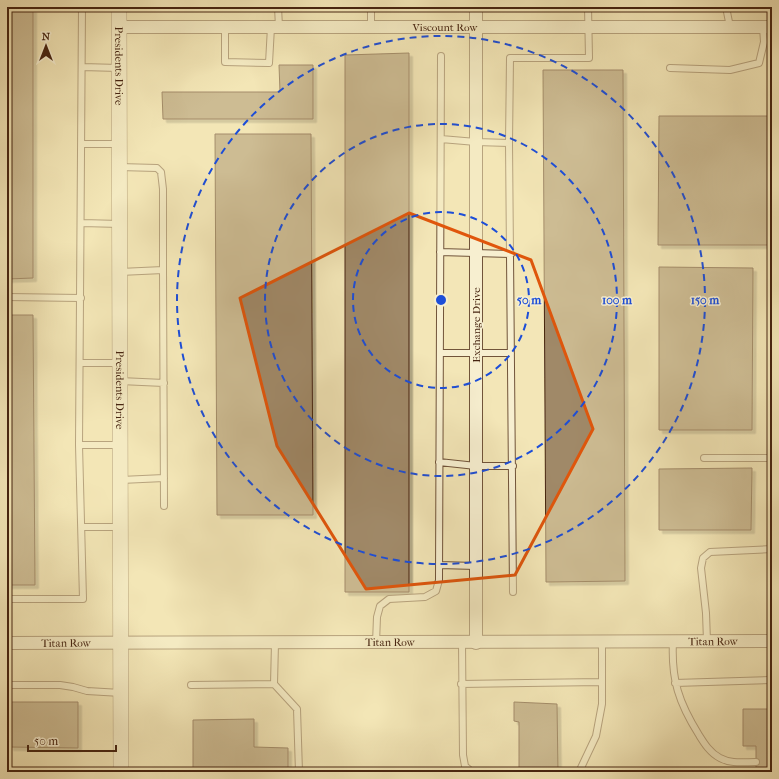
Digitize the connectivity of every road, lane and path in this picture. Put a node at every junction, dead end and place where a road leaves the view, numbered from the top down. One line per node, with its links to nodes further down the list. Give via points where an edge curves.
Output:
1 (82, 7): 17 (lane)
2 (118, 7): 8 (street, Presidents Drive)
3 (278, 7): 10 (lane)
4 (371, 7): 11 (lane)
5 (476, 7): 12 (street, Exchange Drive)
6 (588, 7): 13 (lane)
7 (726, 7): 14 (lane)
8 (118, 27): 9 (street, Viscount Row); 18 (street, Presidents Drive)
9 (225, 27): 10 (street, Viscount Row); 10 (lane, via 225,62 268,63)
10 (275, 27): 11 (street, Viscount Row)
11 (371, 27): 12 (street, Viscount Row)
12 (476, 27): 13 (street, Viscount Row); 21 (street, Exchange Drive)
13 (589, 27): 14 (street, Viscount Row); 22 (lane, via 589,58 510,58)
14 (730, 27): 15 (street, Viscount Row)
15 (768, 27): 19 (lane, via 760,63 730,70)
16 (441, 56): 20 (lane)
17 (82, 68): 18 (lane); 23 (lane)
18 (119, 68): 24 (street, Presidents Drive)
19 (670, 68)
20 (441, 139): 21 (lane); 28 (lane)
21 (476, 142): 22 (lane); 29 (street, Exchange Drive)
22 (509, 143): 30 (lane)
23 (82, 144): 24 (lane); 26 (lane)
24 (119, 144): 25 (street, Presidents Drive)
25 (119, 167): 27 (street, Presidents Drive); 31 (lane, via 157,168 161,172)
26 (82, 223): 27 (lane); 34 (lane)
27 (120, 224): 32 (street, Presidents Drive)
28 (440, 252): 29 (lane); 36 (lane)
29 (476, 254): 30 (lane); 35 (street, Exchange Drive)
30 (511, 254): 37 (lane)
31 (164, 270): 32 (lane); 41 (lane)
32 (120, 272): 39 (street, Presidents Drive)
33 (7, 297): 34 (lane)
34 (81, 298): 38 (lane)
35 (476, 352): 36 (lane); 37 (lane); 47 (street, Exchange Drive)
36 (440, 353): 46 (lane)
37 (511, 353): 48 (lane)
38 (80, 363): 39 (lane); 42 (lane)
39 (120, 363): 40 (street, Presidents Drive)
40 (120, 381): 41 (lane); 43 (street, Presidents Drive)
41 (164, 383): 49 (lane)
42 (80, 445): 43 (lane); 52 (lane)
43 (121, 445): 50 (street, Presidents Drive)
44 (704, 458): 45 (lane)
45 (772, 458)
46 (439, 462): 47 (lane); 55 (lane)
47 (476, 466): 48 (lane); 56 (street, Exchange Drive)
48 (512, 466): 57 (lane)
49 (164, 478): 50 (lane); 51 (lane)
50 (121, 480): 53 (street, Presidents Drive)
51 (164, 506)
52 (82, 527): 53 (lane); 58 (lane, via 83,599)
53 (121, 527): 64 (street, Presidents Drive)
54 (772, 549): 61 (lane, via 710,552 703,558 701,568)
55 (439, 565): 56 (lane); 66 (lane, via 436,591 425,597 388,599 380,606)
56 (476, 566): 68 (street, Exchange Drive)
57 (513, 592)
58 (7, 599)
59 (602, 642): 60 (street, Titan Row); 68 (street, Titan Row); 70 (lane)
60 (673, 642): 61 (street, Titan Row); 71 (lane)
61 (707, 642): 62 (street, Titan Row)
62 (772, 642)
63 (7, 643): 64 (street, Titan Row)
64 (122, 643): 65 (street, Titan Row); 76 (street, Presidents Drive)
65 (275, 643): 66 (street, Titan Row); 72 (lane)
66 (376, 643): 67 (street, Titan Row)
67 (462, 643): 68 (street, Titan Row); 73 (lane)
68 (476, 643)
69 (772, 680): 71 (lane)
70 (602, 682): 73 (lane); 81 (lane, via 602,704 596,736)
71 (675, 683): 77 (lane, via 685,710 710,751 732,762)
72 (274, 684): 75 (lane); 79 (lane, via 297,709)
73 (461, 684): 80 (lane, via 463,756 465,766)
74 (7, 685): 76 (lane, via 60,685 86,691)
75 (191, 685)
76 (122, 693): 78 (street, Presidents Drive)
77 (756, 762)
78 (121, 772)
79 (299, 772)
80 (472, 772)
81 (579, 772)

